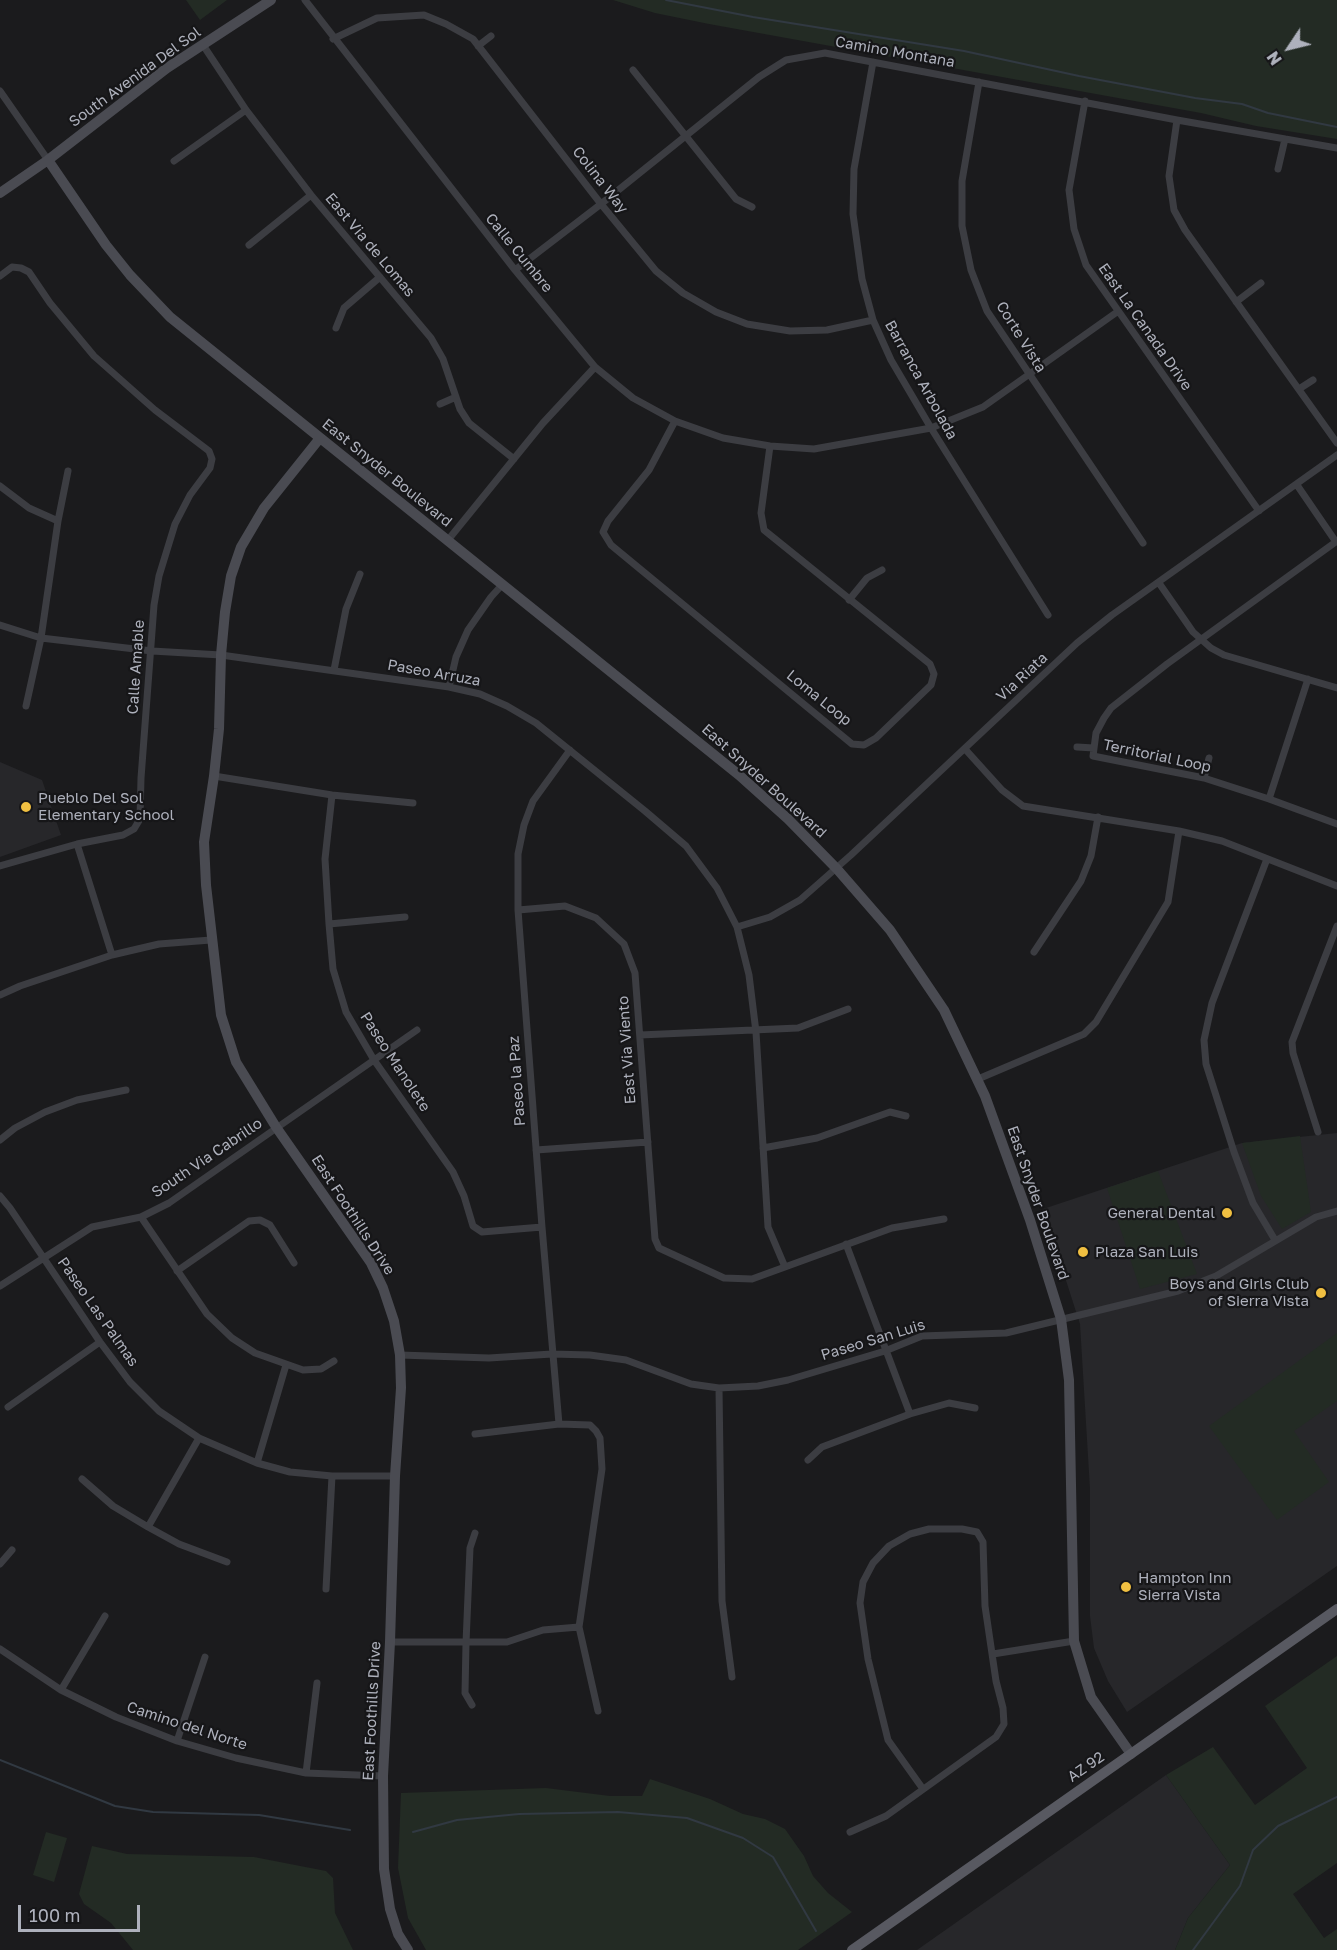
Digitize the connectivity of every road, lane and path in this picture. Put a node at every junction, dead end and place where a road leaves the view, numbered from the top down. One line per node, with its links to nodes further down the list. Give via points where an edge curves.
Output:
1 (271, 0): 5 (street, South Avenida Del Sol)
2 (305, 0): 4 (street, Calle Cumbre)
3 (492, 36): 6 (street)
4 (333, 39): 6 (street, Colina Way, via 377,18 424,15 446,24); 25 (street, Calle Cumbre)
5 (203, 45): 12 (street, East Via de Lomas); 17 (street, South Avenida Del Sol)
6 (478, 46): 22 (street, Colina Way)
7 (873, 62): 9 (street, Camino Montana); 14 (street, Camino Montana, via 825,53 786,60); 31 (street, Barranca Arbolada, via 854,169 854,214 861,279)
8 (633, 70): 14 (street)
9 (979, 82): 11 (street, Camino Montana); 34 (street, Corte Vista, via 962,181 962,226 971,270 987,311)
10 (0, 91): 17 (street, East Snyder Boulevard)
11 (1085, 101): 13 (street, Camino Montana); 30 (street, East La Canada Drive, via 1069,190 1074,229 1086,265)
12 (246, 110): 18 (street); 21 (street, East Via de Lomas)
13 (1177, 120): 15 (street, Camino Montana); 29 (street, via 1169,176 1174,210)
14 (686, 135): 22 (street, Camino Montana); 23 (street, via 736,199)
15 (1285, 139): 16 (street, Camino Montana); 19 (street)
16 (1337, 148)
17 (48, 160): 20 (street); 41 (street, East Snyder Boulevard, via 106,245 170,317)
18 (174, 162)
19 (1278, 169)
20 (0, 193)
21 (311, 195): 24 (street); 27 (street, East Via de Lomas)
22 (601, 204): 25 (street, Camino Montana); 31 (street, Colina Way, via 656,271 716,312 747,324 790,331 827,330)
23 (752, 207)
24 (249, 245)
25 (515, 270): 33 (street, Calle Cumbre)
26 (0, 276): 63 (street, Calle Amable, via 12,267 28,272 94,356 209,451 210,468 190,495 166,552 154,605)
27 (380, 277): 32 (street, via 344,308); 37 (street, East Via de Lomas, via 431,338)
28 (1261, 283): 29 (street)
29 (1236, 302): 36 (street)
30 (1117, 312): 34 (street, Calle Cumbre); 49 (street, East La Canada Drive)
31 (873, 320): 40 (street, Barranca Arbolada, via 891,360)
32 (336, 328)
33 (595, 368): 39 (street, Calle Cumbre, via 633,398); 45 (street)
34 (1029, 376): 40 (street, Calle Cumbre, via 983,407); 53 (street, Corte Vista)
35 (1313, 380): 36 (street)
36 (1299, 389): 42 (street)
37 (456, 397): 38 (street); 45 (street, East Via de Lomas, via 470,423)
38 (440, 404)
39 (675, 422): 43 (street, Calle Cumbre, via 723,438); 58 (street, Loma Loop, via 649,470 603,532 611,545 852,744 864,745 931,685 934,675 930,664)
40 (931, 428): 43 (street, Calle Cumbre, via 814,449); 59 (street, Barranca Arbolada)
41 (320, 438): 51 (street, East Snyder Boulevard); 64 (street, East Foothills Drive, via 264,508 241,547 231,576)
42 (1337, 443)
43 (770, 446): 58 (street, Loma Loop, via 761,513 764,530)
44 (1337, 455): 47 (street, Via Riata)
45 (514, 459): 51 (street)
46 (68, 471): 50 (street)
47 (1297, 485): 49 (street, Via Riata); 52 (street)
48 (0, 486): 50 (street, via 29,508)
49 (1259, 511): 56 (street, Via Riata)
50 (58, 521): 61 (street)
51 (448, 540): 57 (street, East Snyder Boulevard)
52 (1337, 542): 62 (street, Territorial Loop)
53 (1143, 543)
54 (882, 570): 58 (street, via 867,578)
55 (360, 574): 65 (street, via 346,609)
56 (1159, 583): 62 (street); 72 (street, Via Riata, via 1077,643)
57 (502, 585): 67 (street, via 468,630); 86 (street, East Snyder Boulevard, via 739,775)
58 (849, 600)
59 (1048, 615)
60 (0, 625): 61 (street, Paseo Arruza)
61 (41, 638): 63 (street, Paseo Arruza); 69 (street)
62 (1201, 641): 66 (street, via 1224,655); 71 (street, Territorial Loop, via 1112,708 1096,733)
63 (152, 651): 64 (street, Paseo Arruza); 83 (street, Calle Amable, via 140,819 134,829 123,835)
64 (221, 655): 65 (street, Paseo Arruza); 75 (street, East Foothills Drive)
65 (334, 670): 67 (street, Paseo Arruza)
66 (1308, 679): 68 (street); 78 (street)
67 (449, 687): 73 (street, Paseo Arruza, via 507,706)
68 (1337, 688)
69 (26, 706)
70 (1077, 747): 71 (street)
71 (1094, 748): 76 (street, Territorial Loop, via 1093,756)
72 (965, 749): 80 (street, via 1002,790 1023,806); 86 (street, Via Riata)
73 (570, 750): 88 (street, Paseo la Paz, via 533,801 524,825 518,854); 92 (street, Paseo Arruza, via 686,846 717,888)
74 (1209, 759): 76 (street)
75 (214, 776): 77 (street); 93 (street, East Foothills Drive, via 204,842)
76 (1204, 778): 78 (street, Territorial Loop)
77 (332, 795): 79 (street); 90 (street, Paseo Manolete, via 325,859)
78 (1269, 799): 81 (street, Territorial Loop)
79 (413, 803)
80 (1098, 817): 82 (street); 95 (street, via 1091,856 1081,881)
81 (1337, 824)
82 (1179, 831): 84 (street, via 1222,841); 103 (street, via 1168,902 1096,1022 1084,1035)
83 (77, 844): 85 (street, Calle Amable); 96 (street)
84 (1267, 859): 87 (street); 117 (street, via 1212,1003 1204,1040 1206,1064 1234,1152 1254,1203)
85 (0, 866)
86 (837, 869): 92 (street, Via Riata, via 800,900 770,917); 103 (street, East Snyder Boulevard, via 890,930 945,1010)
87 (1337, 886)
88 (518, 910): 101 (street, East Via Viento, via 565,906 596,918 624,944 635,973); 111 (street, Paseo la Paz)
89 (405, 917): 90 (street)
90 (329, 924): 102 (street, Paseo Manolete, via 333,969 346,1012)
91 (1337, 926): 94 (street)
92 (737, 927): 100 (street, Paseo Arruza, via 749,975)
93 (211, 940): 96 (street, via 159,944); 106 (street, East Foothills Drive, via 221,1015 236,1062)
94 (1334, 940): 107 (street, via 1292,1042)
95 (1034, 952)
96 (112, 955): 97 (street)
97 (0, 995)
98 (848, 1009): 100 (street, via 798,1029)
99 (417, 1030): 102 (street, South Via Cabrillo)
100 (756, 1032): 101 (street); 110 (street, Paseo Arruza)
101 (639, 1035): 109 (street, East Via Viento)
102 (374, 1060): 106 (street, South Via Cabrillo); 116 (street, Paseo Manolete, via 453,1172 473,1226 482,1232)
103 (978, 1079): 124 (street, East Snyder Boulevard, via 1028,1214)
104 (126, 1090): 108 (street, via 77,1100 45,1112)
105 (906, 1116): 110 (street, via 890,1112 817,1138)
106 (276, 1127): 114 (street, South Via Cabrillo, via 169,1203); 127 (street, East Foothills Drive, via 370,1263 383,1287)
107 (1318, 1132)
108 (0, 1140)
109 (648, 1142): 111 (street); 121 (street, East Via Viento, via 655,1239 659,1248 724,1278 752,1279)
110 (763, 1148): 121 (street, Paseo Arruza, via 768,1227)
111 (536, 1150): 116 (street, Paseo la Paz)
112 (0, 1196): 119 (street, Paseo Las Palmas)
113 (1337, 1210): 117 (street, Paseo San Luis)
114 (141, 1217): 119 (street, South Via Cabrillo, via 92,1227); 122 (street)
115 (944, 1219): 118 (street, East Via Viento, via 892,1228)
116 (542, 1227): 128 (street, Paseo la Paz)
117 (1275, 1240): 124 (street, Paseo San Luis, via 1216,1276 1178,1291)
118 (846, 1244): 121 (street, East Via Viento); 126 (street)
119 (42, 1257): 123 (street, South Via Cabrillo); 125 (street, Paseo Las Palmas)
120 (294, 1263): 122 (street, via 270,1225 260,1220 249,1221)
121 (786, 1267)
122 (177, 1271): 130 (street, via 207,1314 232,1338 255,1353)
123 (0, 1286)
124 (1061, 1319): 126 (street, Paseo San Luis, via 1006,1333 922,1336); 152 (street, East Snyder Boulevard, via 1069,1380)
125 (100, 1342): 132 (street); 137 (street, Paseo Las Palmas, via 130,1382 159,1411)
126 (885, 1351): 131 (street, Paseo San Luis, via 788,1380); 134 (street)
127 (400, 1354): 128 (street, Paseo San Luis, via 489,1358); 141 (street, East Foothills Drive)
128 (552, 1354): 131 (street, Paseo San Luis, via 626,1360 691,1384); 135 (street, Paseo la Paz)
129 (334, 1361): 130 (street, via 321,1369 303,1370)
130 (286, 1365): 139 (street)
131 (719, 1388): 158 (street, via 722,1601)
132 (8, 1407)
133 (975, 1408): 134 (street, via 949,1403)
134 (910, 1414): 138 (street, via 822,1447)
135 (559, 1424): 136 (street); 151 (street, via 590,1425 600,1438 602,1469)
136 (475, 1434)
137 (199, 1438): 139 (street, Paseo Las Palmas); 143 (street)
138 (808, 1460)
139 (257, 1463): 140 (street, Paseo Las Palmas, via 290,1472)
140 (332, 1476): 141 (street, Paseo Las Palmas); 148 (street)
141 (395, 1476): 153 (street, East Foothills Drive)
142 (82, 1479): 143 (street, via 113,1506)
143 (148, 1527): 146 (street)
144 (475, 1533): 154 (street, via 470,1548)
145 (12, 1550): 147 (street)
146 (227, 1562)
147 (0, 1564)
148 (326, 1589)
149 (1337, 1609): 164 (main road, AZ 92 / AZ 92)
150 (105, 1616): 160 (street)
151 (579, 1627): 154 (street, via 543,1630 507,1642); 162 (street)
152 (1074, 1641): 156 (street); 164 (street, East Snyder Boulevard, via 1091,1697)
153 (390, 1642): 154 (street); 166 (street, East Foothills Drive)
154 (466, 1643): 161 (street, via 465,1693)
155 (0, 1649): 160 (street, Camino del Norte)
156 (993, 1654): 167 (street, via 1004,1724 996,1737); 167 (street, via 985,1606 983,1542 977,1532 929,1529 910,1534 889,1546 873,1563 863,1582 860,1603 868,1659 888,1740)
157 (206, 1657): 163 (street)
158 (732, 1677)
159 (317, 1683): 165 (street)
160 (61, 1690): 163 (street, Camino del Norte)
161 (472, 1705)
162 (598, 1711)
163 (177, 1741): 165 (street, Camino del Norte)
164 (1131, 1754): 170 (main road, AZ 92 / AZ 92)
165 (306, 1773): 166 (street, Camino del Norte)
166 (383, 1776): 169 (street, East Foothills Drive, via 384,1869 390,1909)
167 (922, 1789): 168 (street, via 886,1816)
168 (850, 1832)
169 (408, 1950)
170 (852, 1950)

